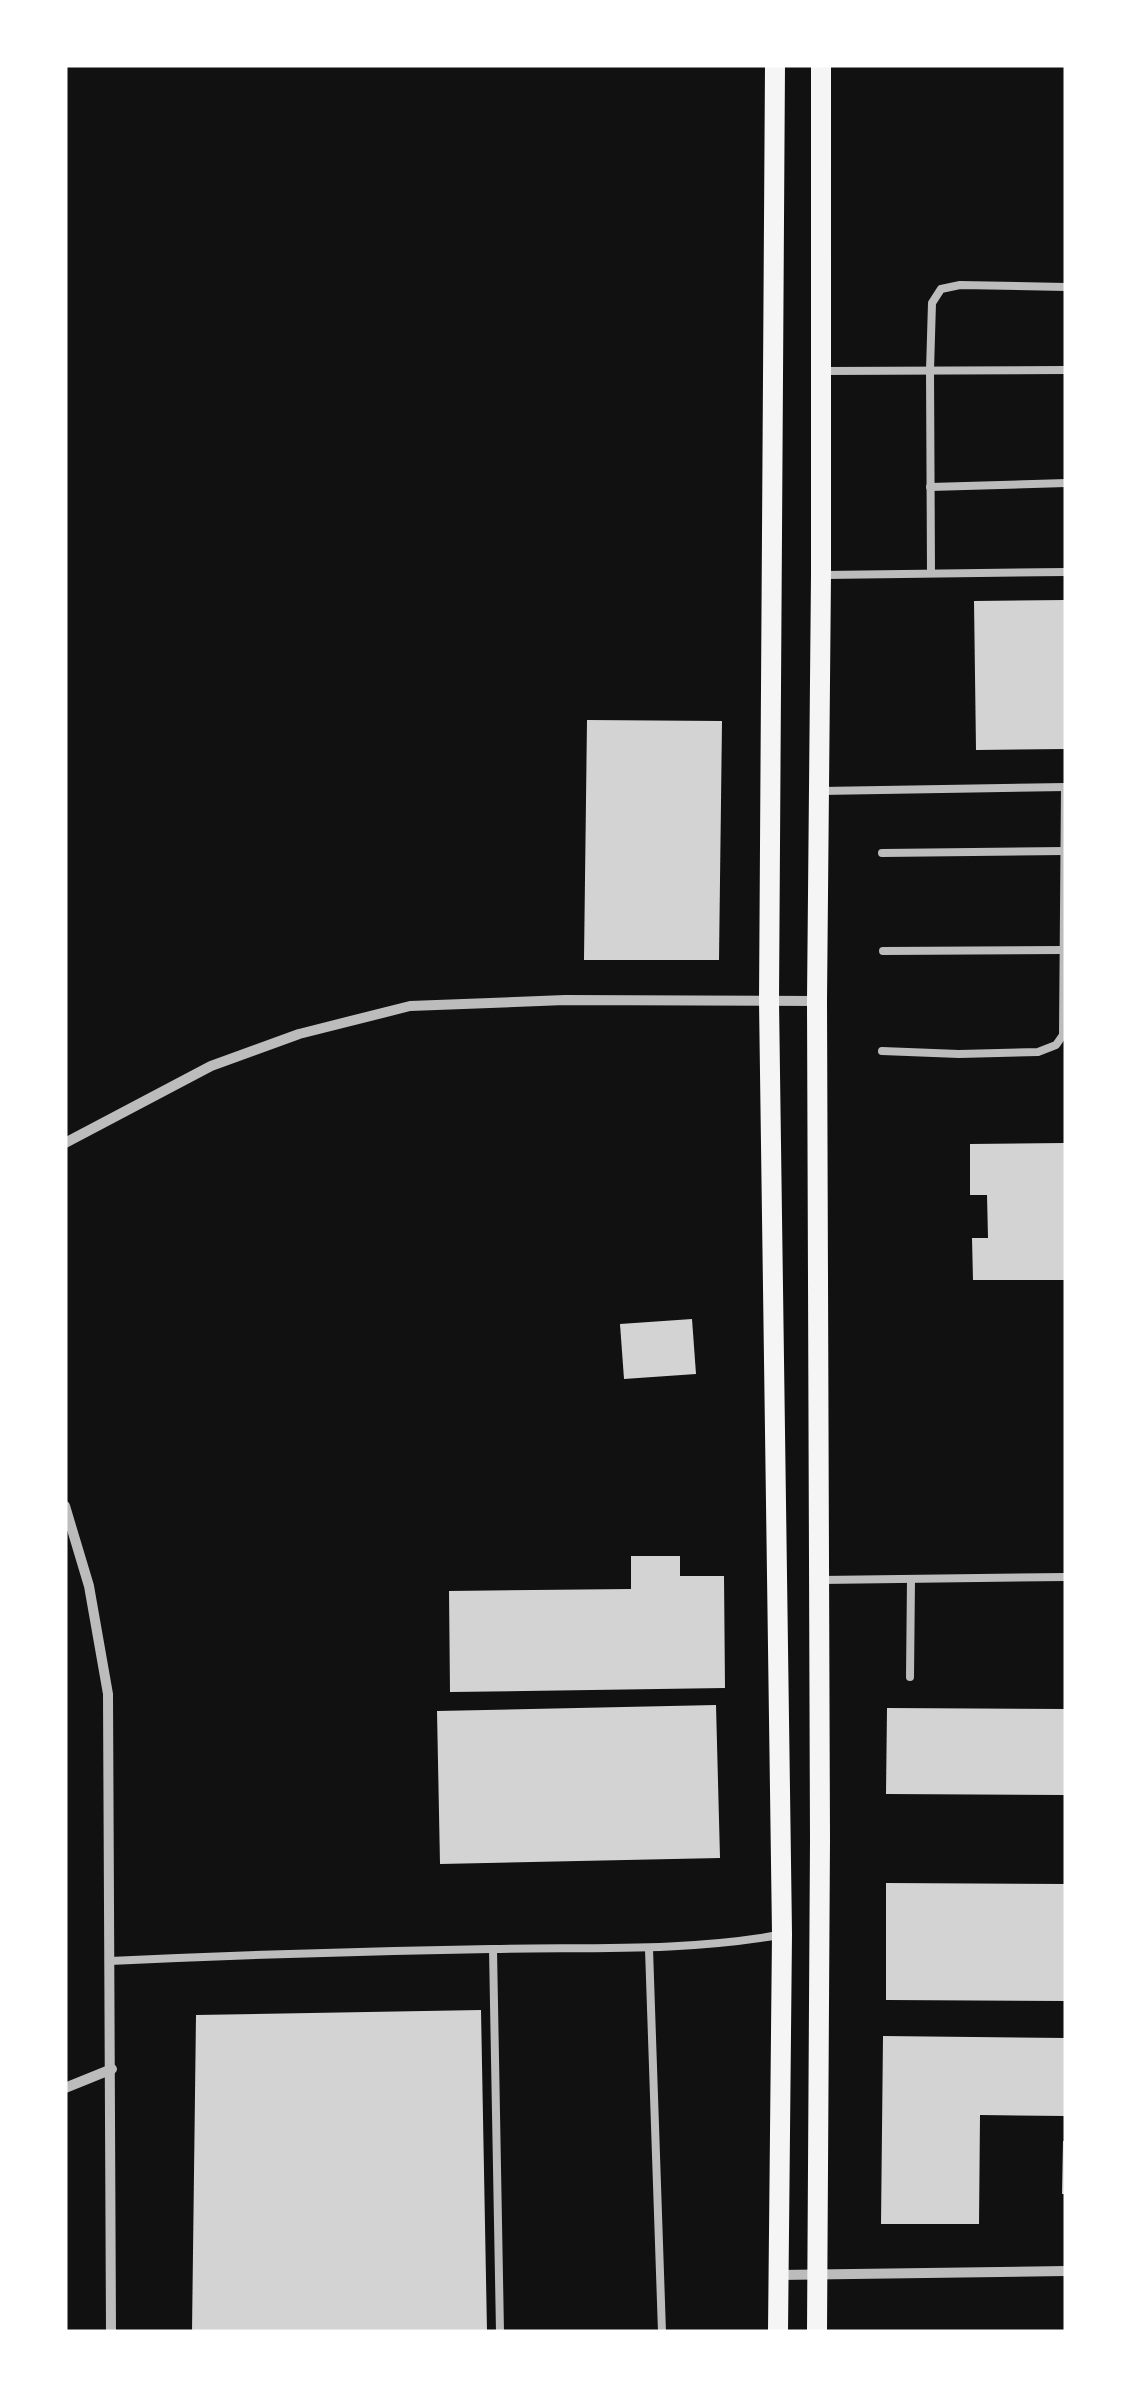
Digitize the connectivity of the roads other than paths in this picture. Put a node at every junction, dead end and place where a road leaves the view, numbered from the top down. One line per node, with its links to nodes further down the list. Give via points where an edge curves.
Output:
1 (775, 65): 18 (main road)
2 (820, 65): 6 (main road)
3 (1066, 287): 4 (lane, via 940,289 932,303)
4 (930, 370): 5 (lane); 6 (lane); 8 (lane)
5 (1066, 370)
6 (820, 371): 11 (main road)
7 (1066, 483): 8 (lane)
8 (930, 487): 10 (lane)
9 (1066, 572): 10 (lane)
10 (931, 573): 11 (lane)
11 (821, 576): 13 (main road)
12 (1066, 787): 13 (lane); 14 (lane)
13 (818, 791): 19 (main road)
14 (1065, 851): 15 (lane); 16 (lane)
15 (882, 853)
16 (1063, 950): 17 (lane); 20 (lane, via 1063,1035 1056,1044 1038,1052)
17 (883, 951)
18 (769, 1001): 19 (street); 21 (street, via 410,1006 299,1034 211,1066); 27 (main road)
19 (817, 1001): 25 (main road)
20 (882, 1051)
21 (65, 1143)
22 (65, 1506): 30 (street, via 89,1586 108,1694)
23 (1066, 1577): 24 (lane)
24 (911, 1579): 25 (lane); 26 (lane)
25 (819, 1580): 34 (main road)
26 (910, 1677)
27 (782, 1934): 29 (lane); 35 (main road)
28 (493, 1949): 29 (lane); 30 (lane); 37 (lane)
29 (649, 1949): 38 (lane)
30 (110, 1961): 31 (street)
31 (112, 2070): 32 (street); 36 (street)
32 (65, 2088)
33 (1066, 2272): 34 (street)
34 (818, 2275): 35 (street); 40 (main road)
35 (778, 2276): 39 (main road)
36 (111, 2332)
37 (500, 2332)
38 (662, 2332)
39 (778, 2332)
40 (817, 2332)

